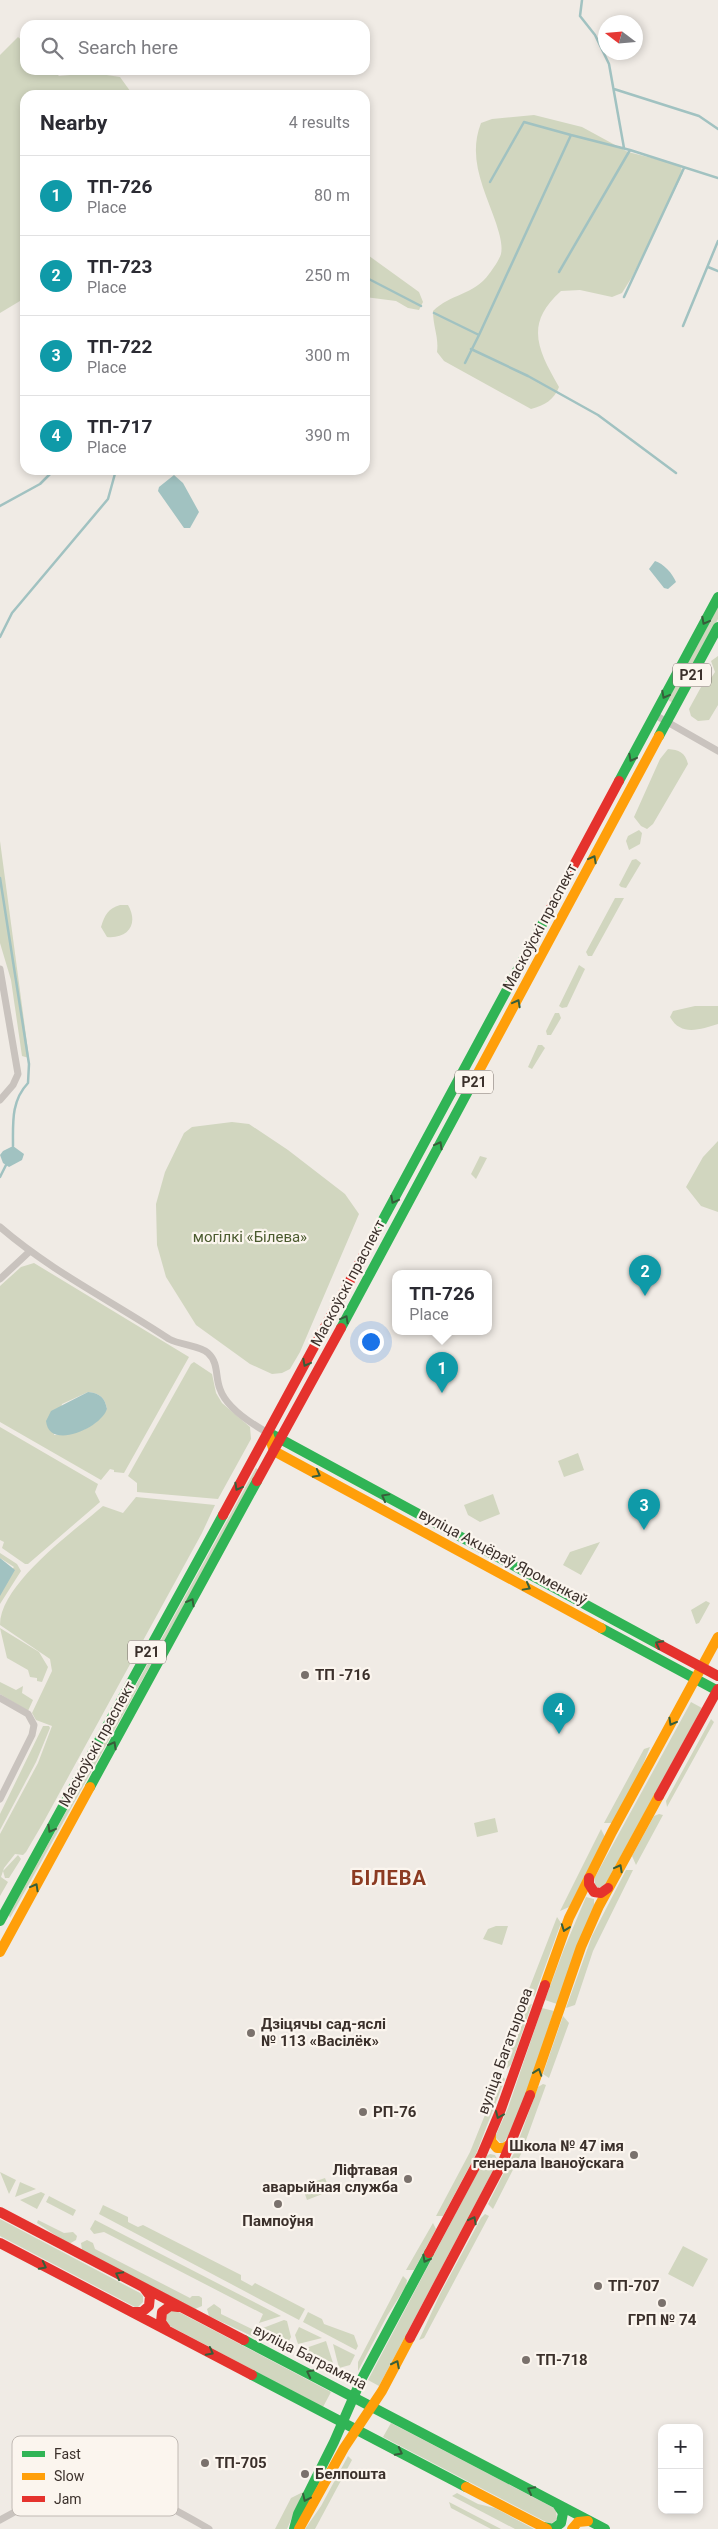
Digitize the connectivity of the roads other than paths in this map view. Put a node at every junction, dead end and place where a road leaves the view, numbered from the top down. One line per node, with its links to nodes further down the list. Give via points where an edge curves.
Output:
1 (718, 597): 3 (street, Маскоўскі праспект / Р21, one-way to 3)
2 (718, 627): 4 (street, Маскоўскі праспект / Р21)
3 (655, 715): 4 (street); 8 (street, Маскоўскі праспект / Р21, one-way to 8)
4 (667, 722): 5 (street); 9 (street, Маскоўскі праспект / Р21, one-way to 4)
5 (718, 751)
6 (0, 969): 7 (street, via 18,1074)
7 (0, 1100)
8 (416, 1160): 9 (street, via 424,1157); 13 (street, Маскоўскі праспект / Р21, one-way to 13)
9 (428, 1166): 14 (street, Маскоўскі праспект / Р21, one-way to 9)
10 (0, 1227): 11 (street)
11 (29, 1252): 12 (street); 13 (street, via 169,1339 208,1352 218,1372 223,1397)
12 (0, 1279)
13 (268, 1433): 14 (street, вуліца Акцёраў Яроменкаў); 15 (street); 33 (street, Маскоўскі праспект / Р21, one-way to 33)
14 (280, 1439): 15 (street, Маскоўскі праспект / Р21); 16 (street, вуліца Акцёраў Яроменкаў, one-way to 14)
15 (274, 1451): 17 (street, вуліца Акцёраў Яроменкаў, one-way to 17); 34 (street, Маскоўскі праспект / Р21, one-way to 15)
16 (405, 1508): 17 (street); 18 (street, вуліца Акцёраў Яроменкаў)
17 (399, 1518): 18 (street, вуліца Акцёраў Яроменкаў)
18 (472, 1550): 19 (street, вуліца Акцёраў Яроменкаў)
19 (503, 1567): 20 (street, вуліца Акцёраў Яроменкаў); 21 (street, вуліца Акцёраў Яроменкаў, one-way to 21)
20 (552, 1588): 21 (street); 23 (street, вуліца Акцёраў Яроменкаў, one-way to 20)
21 (547, 1597): 25 (street, вуліца Акцёраў Яроменкаў)
22 (718, 1637): 23 (street, вуліца Багатырова)
23 (702, 1667): 24 (street, вуліца Акцёраў Яроменкаў); 25 (street, вуліца Багатырова)
24 (718, 1676)
25 (695, 1679): 26 (street, вуліца Акцёраў Яроменкаў); 29 (street, вуліца Багатырова, one-way to 29)
26 (718, 1690): 30 (street, one-way to 26)
27 (0, 1698): 28 (street, via 28,1714 34,1725)
28 (0, 1799)
29 (589, 1878): 30 (street, via 588,1884 594,1892 600,1893); 31 (street, вуліца Багатырова)
30 (608, 1888): 32 (street)
31 (579, 1897): 32 (street, via 594,1894); 36 (street, вуліца Багатырова, one-way to 36, via 559,1943)
32 (599, 1906): 37 (street, one-way to 32, via 581,1947)
33 (0, 1923): 34 (street)
34 (12, 1930): 35 (street, Маскоўскі праспект / Р21)
35 (0, 1952)
36 (491, 2134): 37 (street, via 491,2141 497,2148); 38 (street, вуліца Багатырова)
37 (512, 2143): 39 (street)
38 (482, 2154): 39 (street, via 496,2151); 46 (street, вуліца Багатырова, one-way to 46)
39 (502, 2164): 47 (street, one-way to 39)
40 (0, 2212): 42 (street, вуліца Баграмяна, one-way to 40)
41 (0, 2243): 44 (street, one-way to 44)
42 (144, 2288): 43 (street, вуліца Баграмяна); 44 (street, via 150,2296 149,2306 142,2312)
43 (179, 2307): 45 (street, via 170,2306 162,2312 161,2322); 46 (street, вуліца Баграмяна, one-way to 43)
44 (132, 2312): 45 (street)
45 (166, 2330): 48 (street, one-way to 48)
46 (353, 2396): 47 (street, вуліца Баграмяна); 48 (street, вуліца Багатырова)
47 (372, 2406): 49 (street); 50 (street, вуліца Баграмяна, one-way to 47)
48 (341, 2422): 49 (street); 57 (street, вуліца Багатырова, one-way to 57)
49 (356, 2430): 55 (street, one-way to 55); 58 (street)
50 (555, 2503): 54 (street, вуліца Баграмяна); 55 (street, via 562,2510 563,2520 553,2529)
51 (12, 2513): 53 (street)
52 (178, 2513): 56 (street)
53 (0, 2520)
54 (588, 2521): 59 (street, via 578,2522); 60 (street, вуліца Баграмяна)
55 (545, 2528)
56 (209, 2529)
57 (294, 2529)
58 (299, 2529)
59 (572, 2529)
60 (605, 2529)

